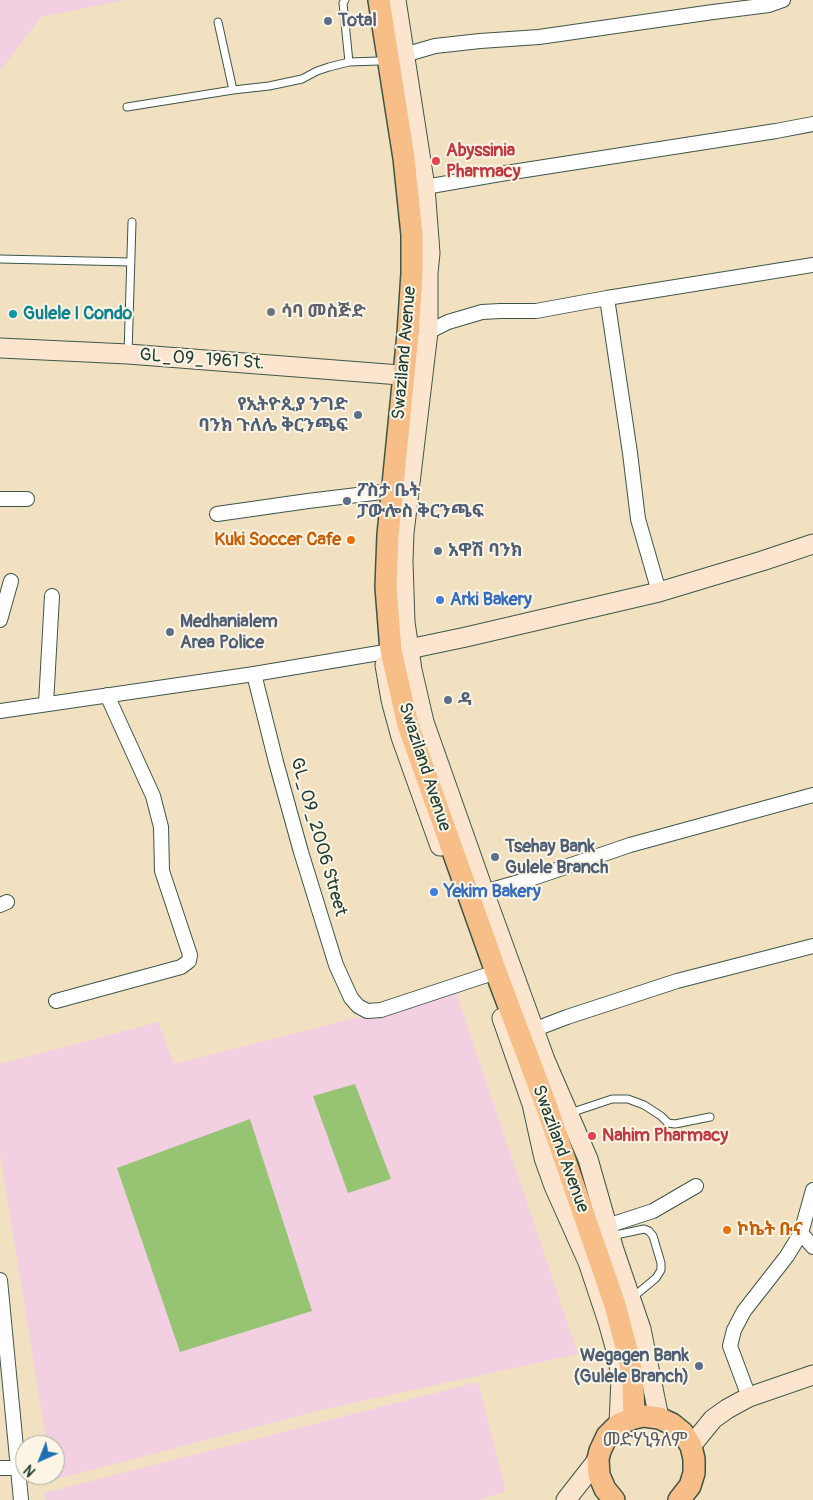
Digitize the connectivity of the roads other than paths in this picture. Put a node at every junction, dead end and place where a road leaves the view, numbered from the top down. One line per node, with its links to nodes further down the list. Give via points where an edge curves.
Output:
1 (345, 0): 10 (lane)
2 (370, 0): 9 (main road)
3 (379, 0): 23 (main road, Swaziland Avenue, via 404,158 412,235)
4 (387, 0): 23 (main road, Swaziland Avenue, via 419,219 417,336)
5 (396, 0): 8 (main road)
6 (783, 0): 8 (street, via 769,5 539,37 435,46)
7 (218, 22): 11 (lane)
8 (404, 55): 14 (main road)
9 (379, 61): 10 (lane); 23 (main road, via 399,195)
10 (349, 62): 11 (lane, via 316,71 302,79)
11 (233, 90): 12 (lane)
12 (127, 107)
13 (813, 124): 14 (street)
14 (424, 187): 20 (main road, via 430,253)
15 (132, 222): 17 (lane)
16 (0, 260): 17 (lane)
17 (131, 262): 22 (lane)
18 (813, 265): 19 (street)
19 (607, 298): 20 (street, via 536,311 482,312); 30 (street, via 638,519)
20 (428, 332): 23 (main road)
21 (0, 348): 22 (main road, GL_09_1961 St.)
22 (128, 354): 23 (main road, GL_09_1961 St.)
23 (409, 376): 24 (main road); 33 (main road, Swaziland Avenue, via 388,534 386,587)
24 (382, 492): 27 (street); 33 (main road, via 377,572)
25 (0, 499): 26 (street)
26 (27, 499)
27 (217, 514)
28 (813, 544): 30 (main road)
29 (12, 582): 32 (street)
30 (659, 592): 33 (main road)
31 (52, 596): 36 (street)
32 (0, 620)
33 (396, 650): 34 (street); 39 (main road, via 413,678 424,722); 41 (main road, via 391,700 400,737); 56 (main road, Swaziland Avenue, via 408,725 615,1305 630,1362)
34 (254, 674): 35 (street); 41 (street, GL_09_2006 Street, via 301,852 336,965 351,998 367,1010 381,1010)
35 (107, 695): 36 (street); 42 (street, via 153,796 161,827 162,871 190,955 180,967)
36 (46, 704): 37 (street)
37 (0, 711)
38 (813, 795): 39 (street, via 630,845)
39 (484, 892): 43 (main road)
40 (813, 946): 43 (street, via 677,981)
41 (487, 975): 56 (main road, via 532,1104 554,1186 588,1262 608,1322 621,1378)
42 (56, 1001)
43 (534, 1030): 44 (main road)
44 (569, 1113): 45 (lane, via 612,1099 628,1099 644,1105 668,1123); 48 (main road, via 588,1159)
45 (710, 1117)
46 (696, 1186): 48 (street, via 653,1212)
47 (813, 1190): 49 (street)
48 (609, 1231): 52 (main road); 52 (lane, via 644,1229 653,1236 661,1270)
49 (801, 1233): 50 (street); 55 (street, via 744,1311 734,1330 730,1346)
50 (813, 1247)
51 (0, 1280): 53 (street)
52 (631, 1299): 56 (main road, via 641,1329)
53 (5, 1371): 57 (street)
54 (813, 1375): 55 (main road)
55 (749, 1397): 58 (main road, via 713,1419)
56 (639, 1419): 58 (main road, via 672,1424 683,1433); 59 (main road, via 613,1430 603,1443)
57 (15, 1446)
58 (690, 1446): 66 (main road, via 694,1473 690,1486)
59 (598, 1459): 64 (main road); 65 (main road, via 599,1475)
60 (0, 1468): 61 (street)
61 (15, 1468)
62 (20, 1485): 63 (street)
63 (21, 1500)
64 (566, 1500)
65 (614, 1500)
66 (679, 1500)

